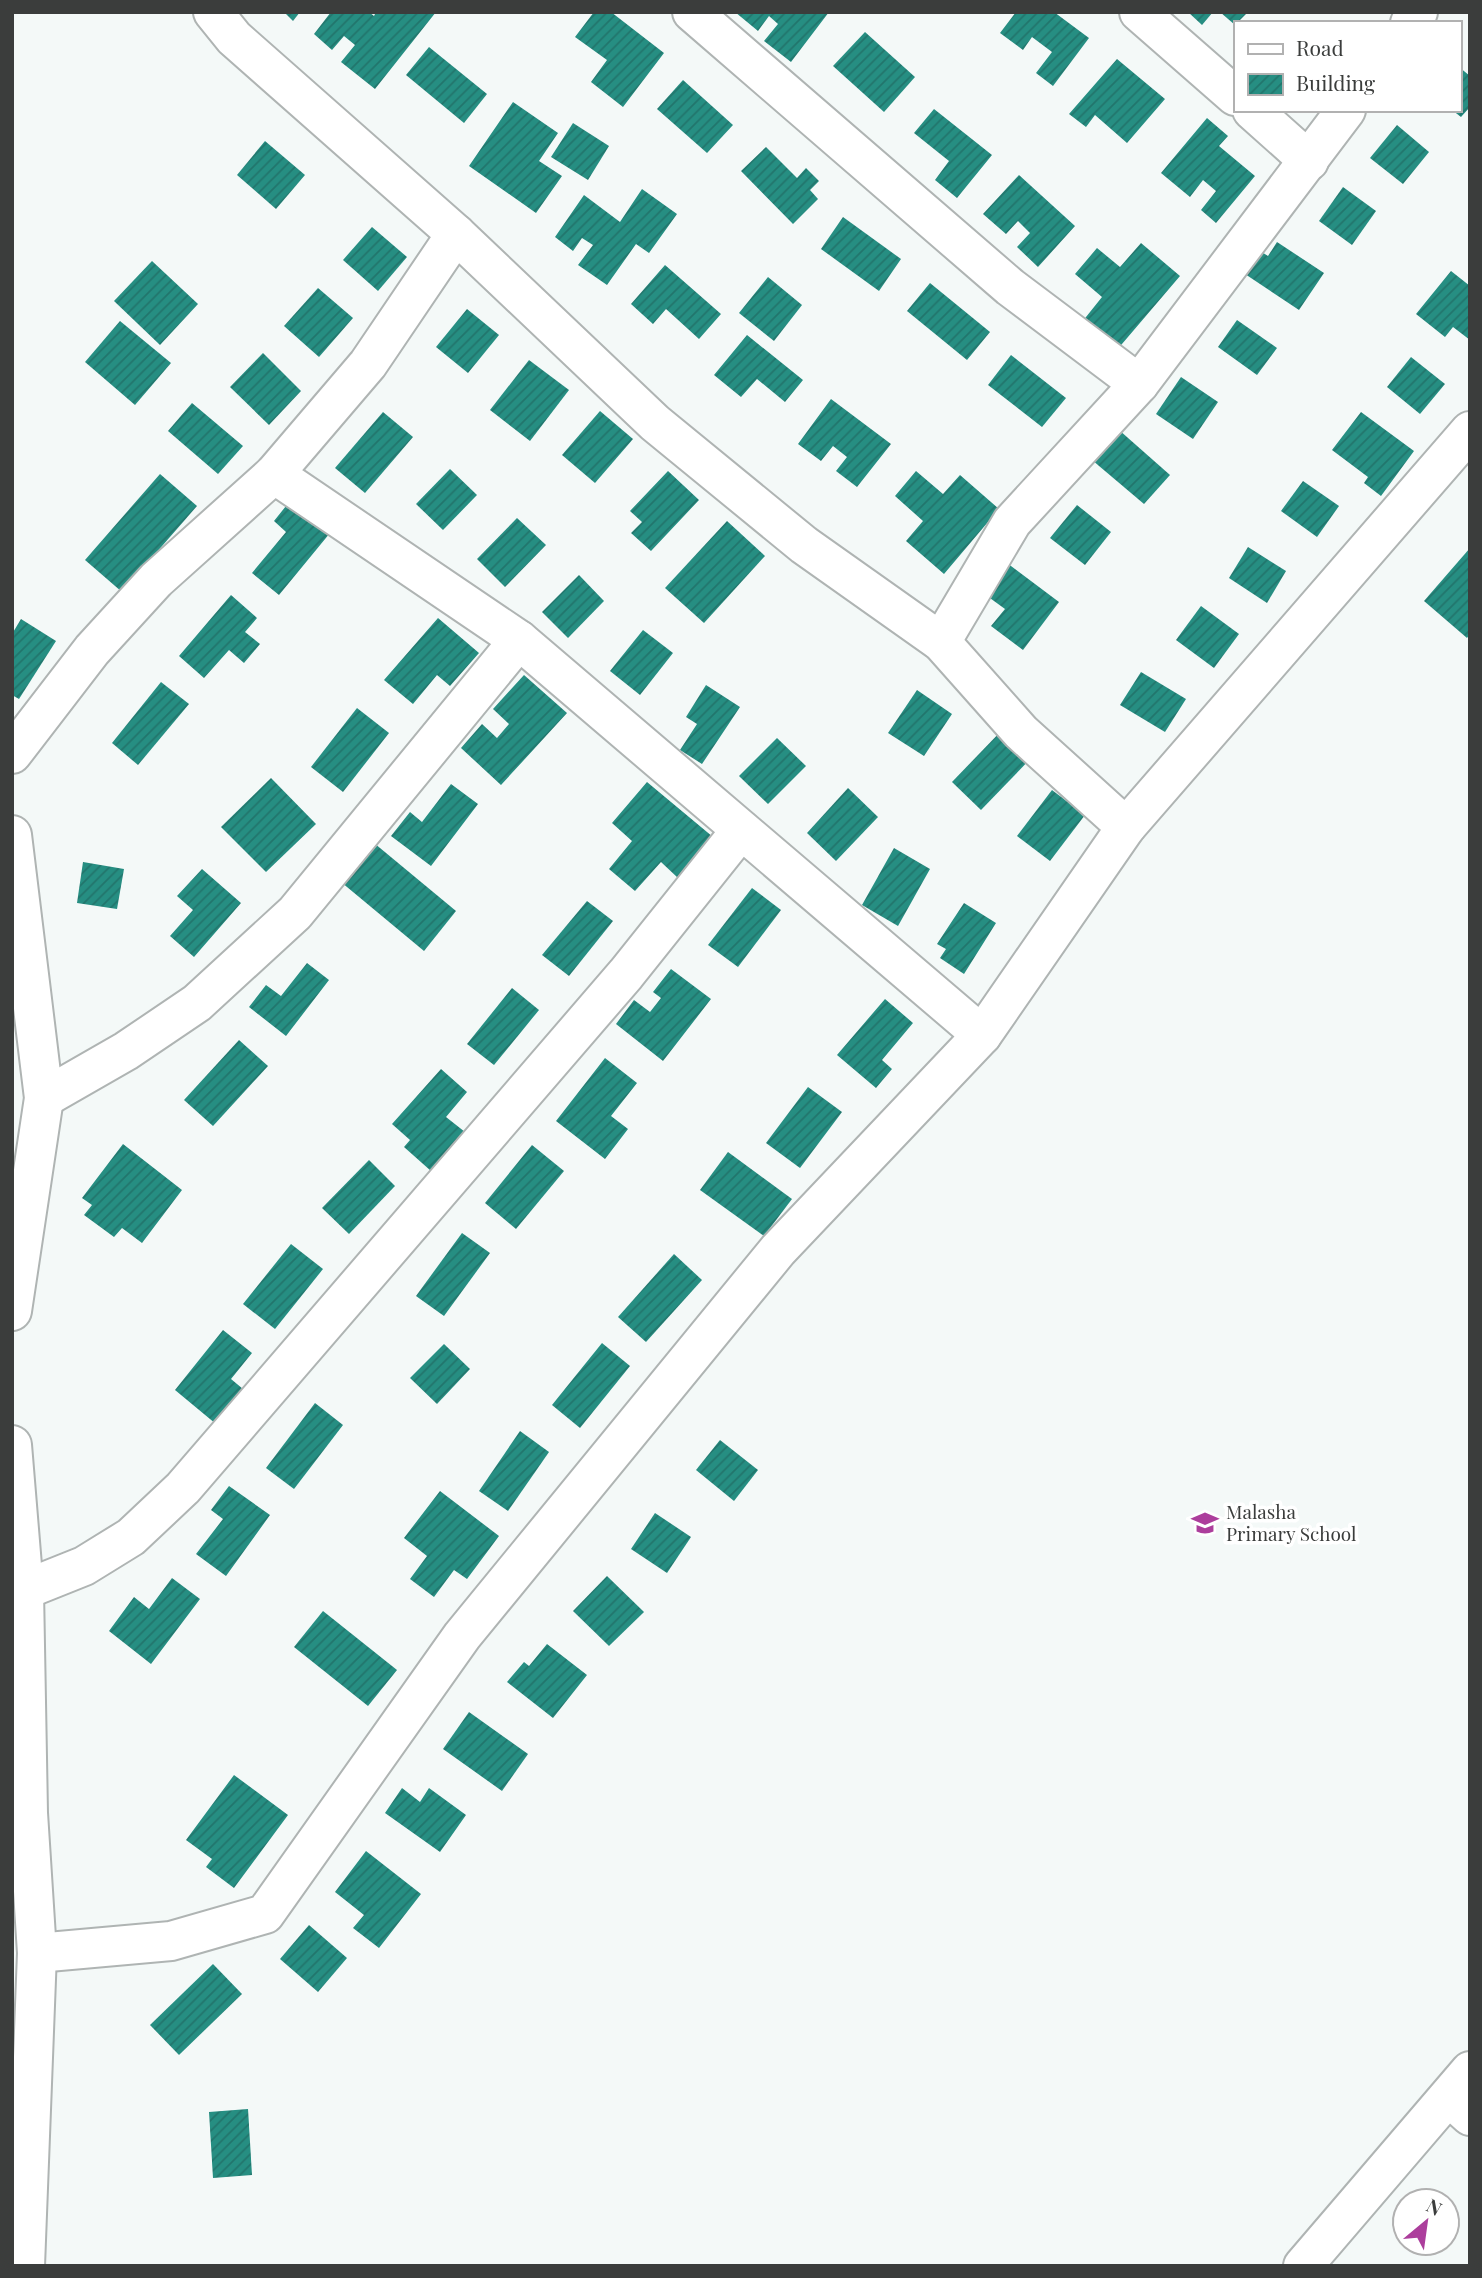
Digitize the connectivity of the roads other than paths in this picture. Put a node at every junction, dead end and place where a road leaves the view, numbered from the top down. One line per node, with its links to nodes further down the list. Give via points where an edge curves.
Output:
1 (213, 12): 8 (street, via 234,38)
2 (692, 12): 9 (street, via 1010,287)
3 (1139, 12): 4 (street)
4 (1234, 95)
5 (1254, 112): 7 (street)
6 (1345, 112): 7 (street)
7 (1309, 161): 9 (street)
8 (456, 234): 11 (street, via 368,364); 13 (street, via 655,424 804,545)
9 (1139, 384): 13 (street, via 1012,522)
10 (1470, 431): 15 (street)
11 (274, 474): 12 (street); 14 (street, via 156,580 92,650)
12 (519, 640): 16 (street); 19 (street, via 295,913 197,1003)
13 (941, 642): 15 (street, via 1021,732)
14 (12, 754)
15 (1126, 827): 18 (street)
16 (741, 830): 18 (street); 22 (street, via 626,974 183,1488 131,1537 84,1566)
17 (12, 835): 19 (street)
18 (982, 1035): 23 (street, via 778,1250 463,1636 265,1914 171,1941)
19 (44, 1098): 20 (street)
20 (12, 1311)
21 (12, 1445): 22 (street)
22 (24, 1590): 23 (street, via 28,1813)
23 (37, 1953): 25 (street)
24 (1463, 2095): 26 (street)
25 (25, 2266)
26 (1303, 2266)

